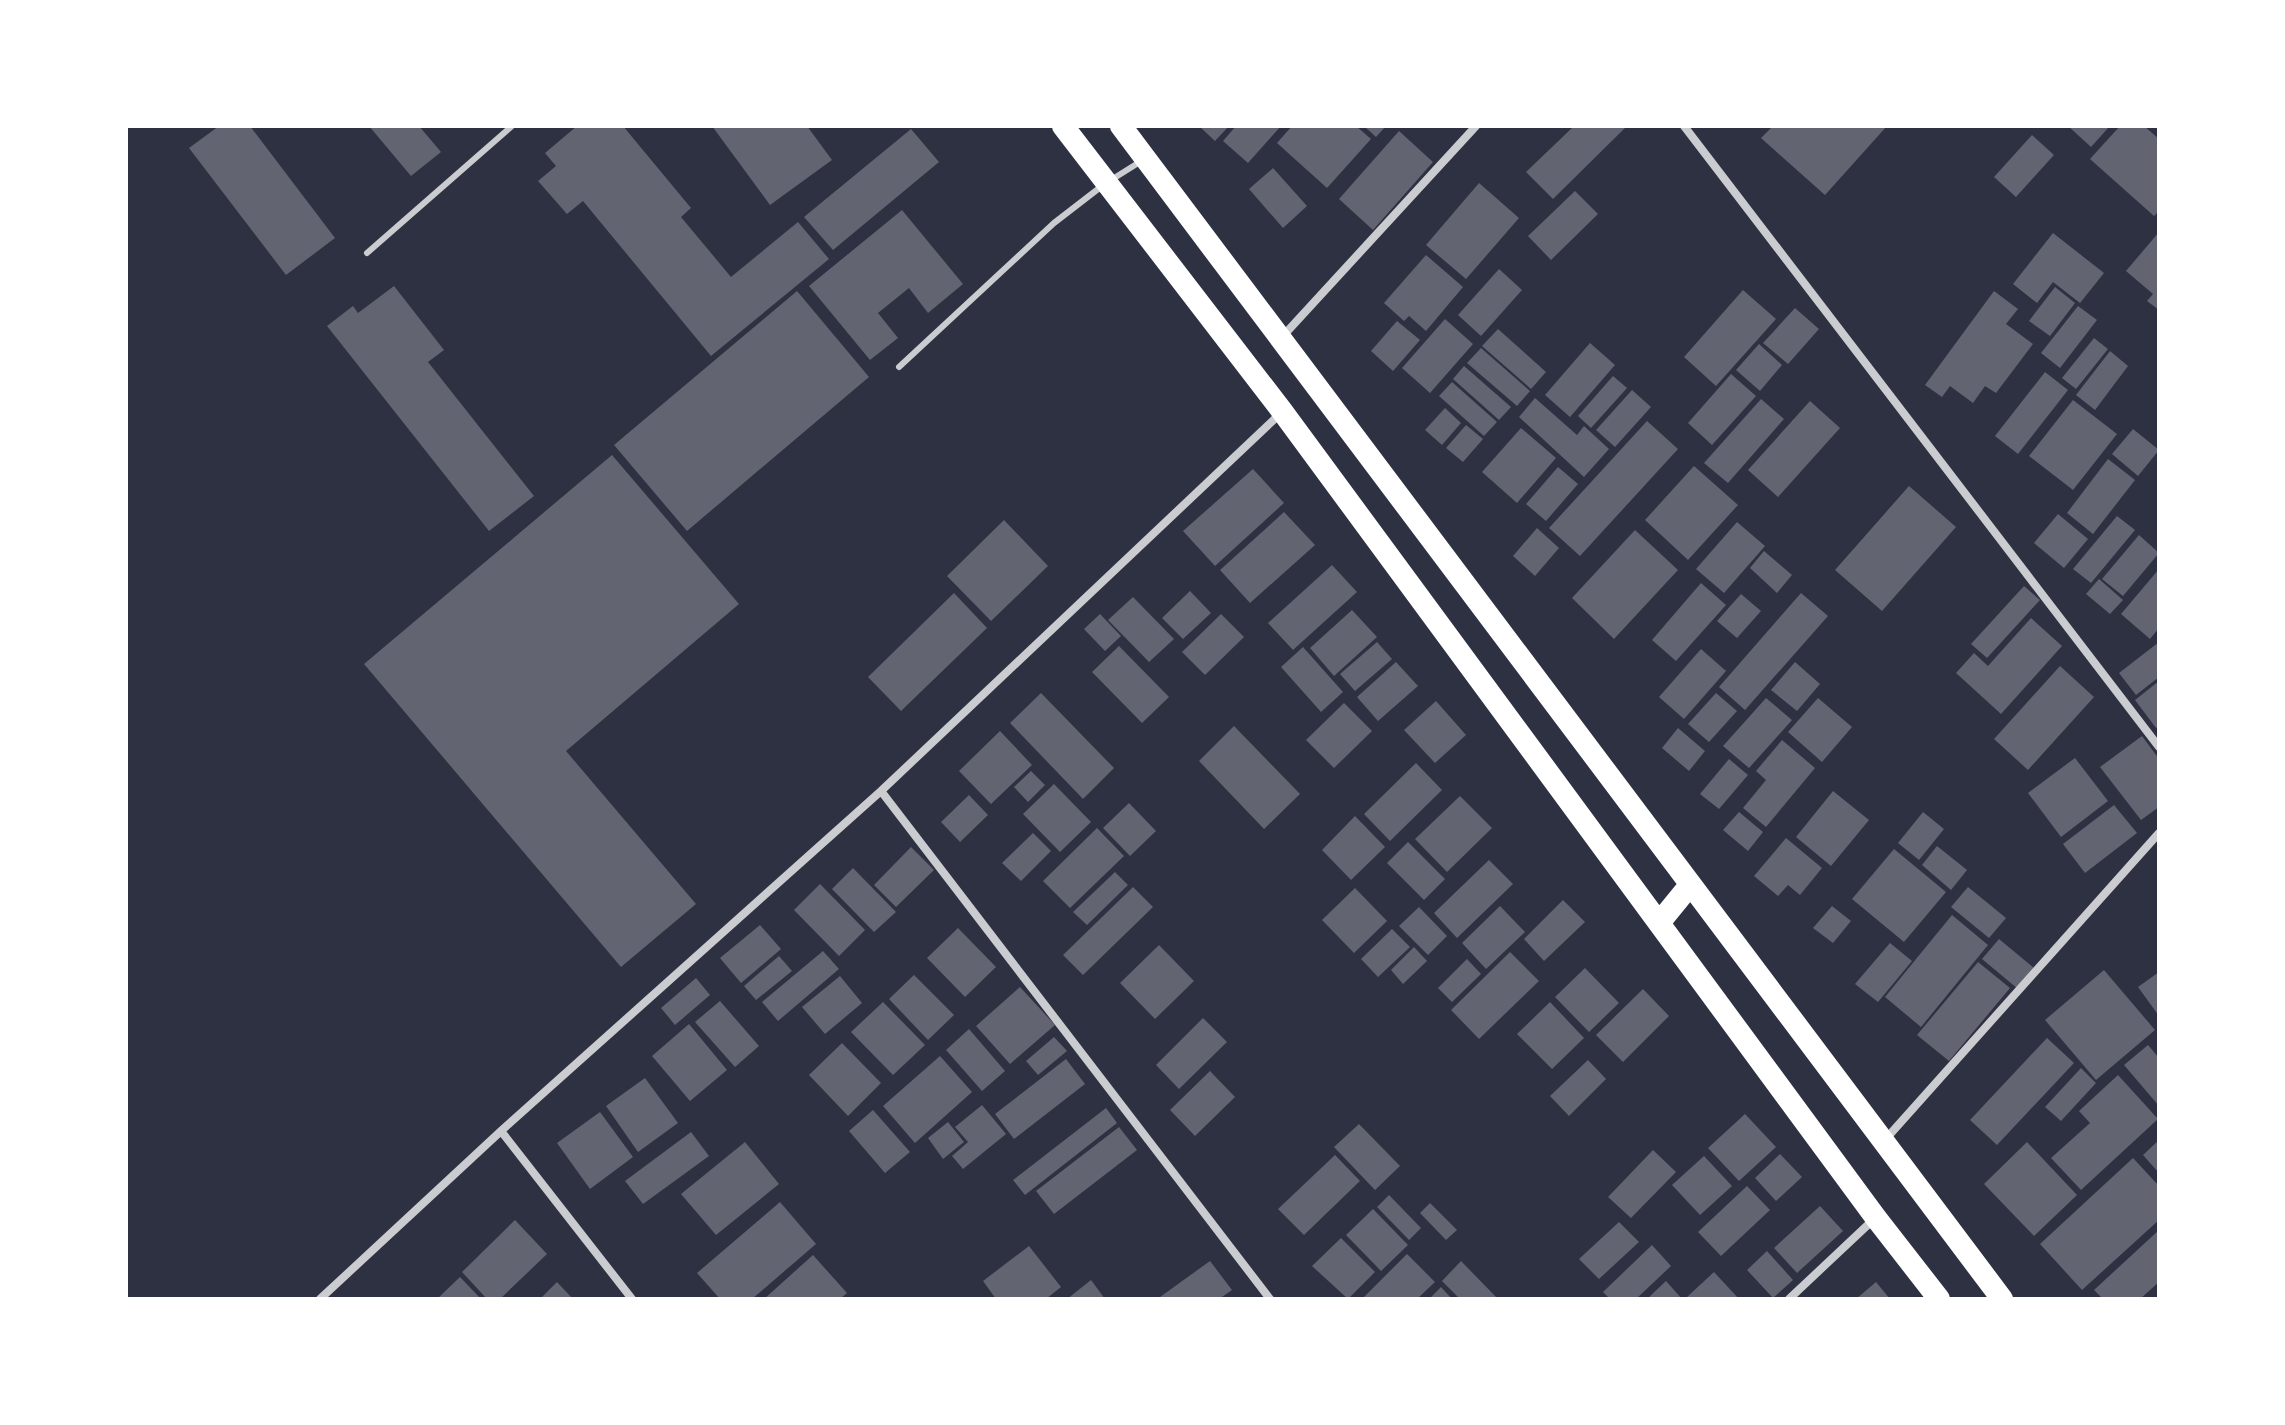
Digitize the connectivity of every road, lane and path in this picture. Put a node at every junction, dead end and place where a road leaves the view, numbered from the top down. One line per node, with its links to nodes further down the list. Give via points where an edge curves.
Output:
1 (512, 126): 8 (lane)
2 (1063, 126): 7 (highway)
3 (1121, 126): 6 (highway)
4 (1476, 126): 9 (street)
5 (1684, 126): 12 (street)
6 (1146, 158): 7 (lane); 9 (highway)
7 (1107, 182): 10 (lane, via 1054,223); 11 (highway)
8 (367, 253)
9 (1280, 339): 15 (highway)
10 (899, 367)
11 (1282, 411): 13 (street); 16 (highway)
12 (2159, 747)
13 (881, 791): 17 (street); 22 (street)
14 (2159, 833): 18 (street)
15 (1690, 885): 16 (highway); 18 (highway)
16 (1659, 923): 19 (highway)
17 (501, 1131): 20 (street); 21 (street)
18 (1884, 1142): 25 (highway)
19 (1876, 1218): 23 (street); 24 (highway)
20 (320, 1299)
21 (632, 1299)
22 (1270, 1299)
23 (1789, 1299)
24 (1939, 1299)
25 (2002, 1299)

